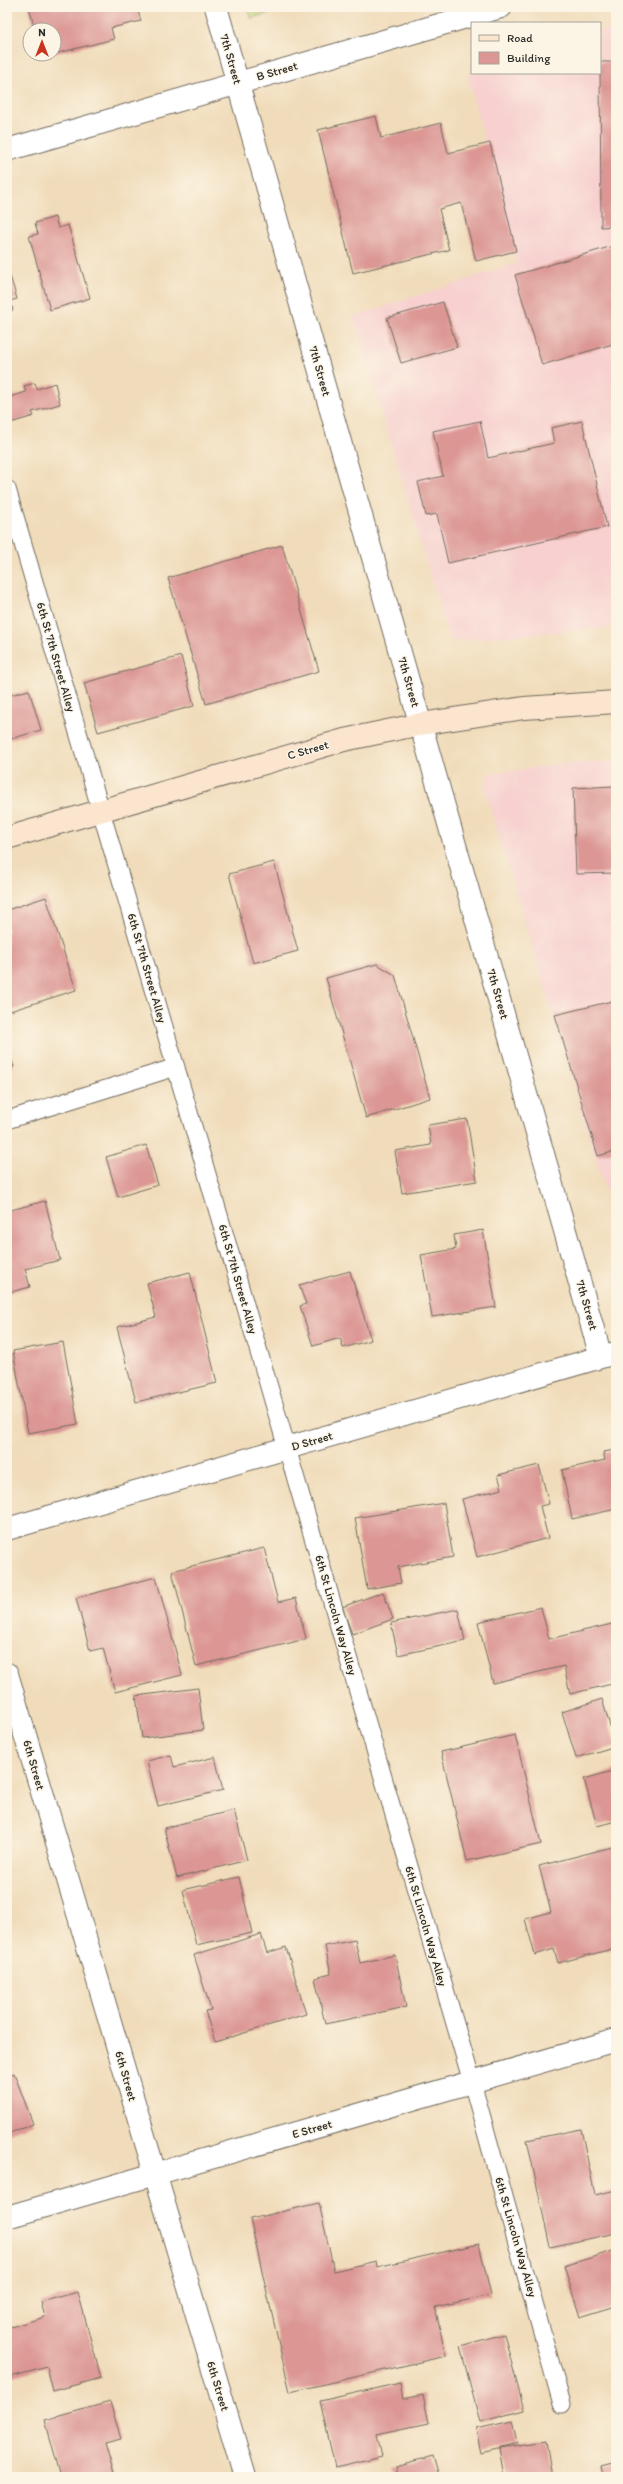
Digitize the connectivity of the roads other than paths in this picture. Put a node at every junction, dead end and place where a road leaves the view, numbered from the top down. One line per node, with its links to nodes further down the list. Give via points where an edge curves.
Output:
1 (216, 7): 3 (street, 7th Street)
2 (501, 7): 3 (street, B Street)
3 (237, 83): 4 (street, B Street); 7 (street, 7th Street)
4 (7, 150)
5 (7, 489): 8 (lane, 6th St 7th Street Alley)
6 (616, 702): 7 (street, C Street, via 524,708)
7 (421, 724): 8 (street, C Street, via 344,740); 12 (street, 7th Street)
8 (101, 810): 9 (street, C Street); 10 (lane, 6th St 7th Street Alley)
9 (7, 838)
10 (176, 1067): 11 (lane); 13 (lane, 6th St 7th Street Alley)
11 (7, 1120)
12 (609, 1355): 13 (street, D Street)
13 (287, 1448): 14 (street, D Street); 17 (lane, 6th St Lincoln Way Alley)
14 (7, 1529)
15 (7, 1674): 18 (street, 6th Street)
16 (616, 2040): 17 (street, E Street)
17 (472, 2082): 18 (street, E Street); 20 (lane, 6th St Lincoln Way Alley)
18 (155, 2174): 19 (street, E Street); 21 (street, 6th Street)
19 (7, 2217)
20 (562, 2404)
21 (245, 2477)

